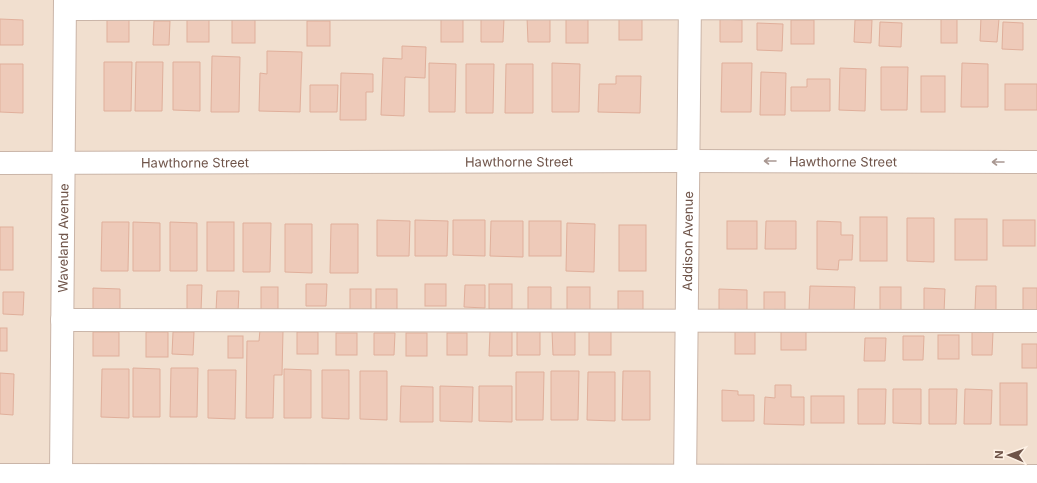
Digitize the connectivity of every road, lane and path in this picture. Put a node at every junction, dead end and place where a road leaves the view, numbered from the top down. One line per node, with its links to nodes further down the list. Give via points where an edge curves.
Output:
1 (690, 4): 2 (street); 3 (street); 4 (street, Addison Avenue)
2 (65, 5): 7 (street, Waveland Avenue)
3 (1037, 8)
4 (688, 161): 5 (street, Hawthorne Street, one-way to 4); 7 (street, Hawthorne Street); 9 (street, Addison Avenue)
5 (1037, 162)
6 (0, 163): 7 (street, Hawthorne Street)
7 (64, 163): 8 (street, Waveland Avenue)
8 (62, 320): 9 (street); 12 (street, Waveland Avenue)
9 (686, 320): 10 (street); 14 (street, Addison Avenue)
10 (1037, 321)
11 (0, 475): 12 (street)
12 (61, 476): 14 (street)
13 (1037, 476): 15 (street)
14 (685, 479): 15 (street)
15 (831, 479)

